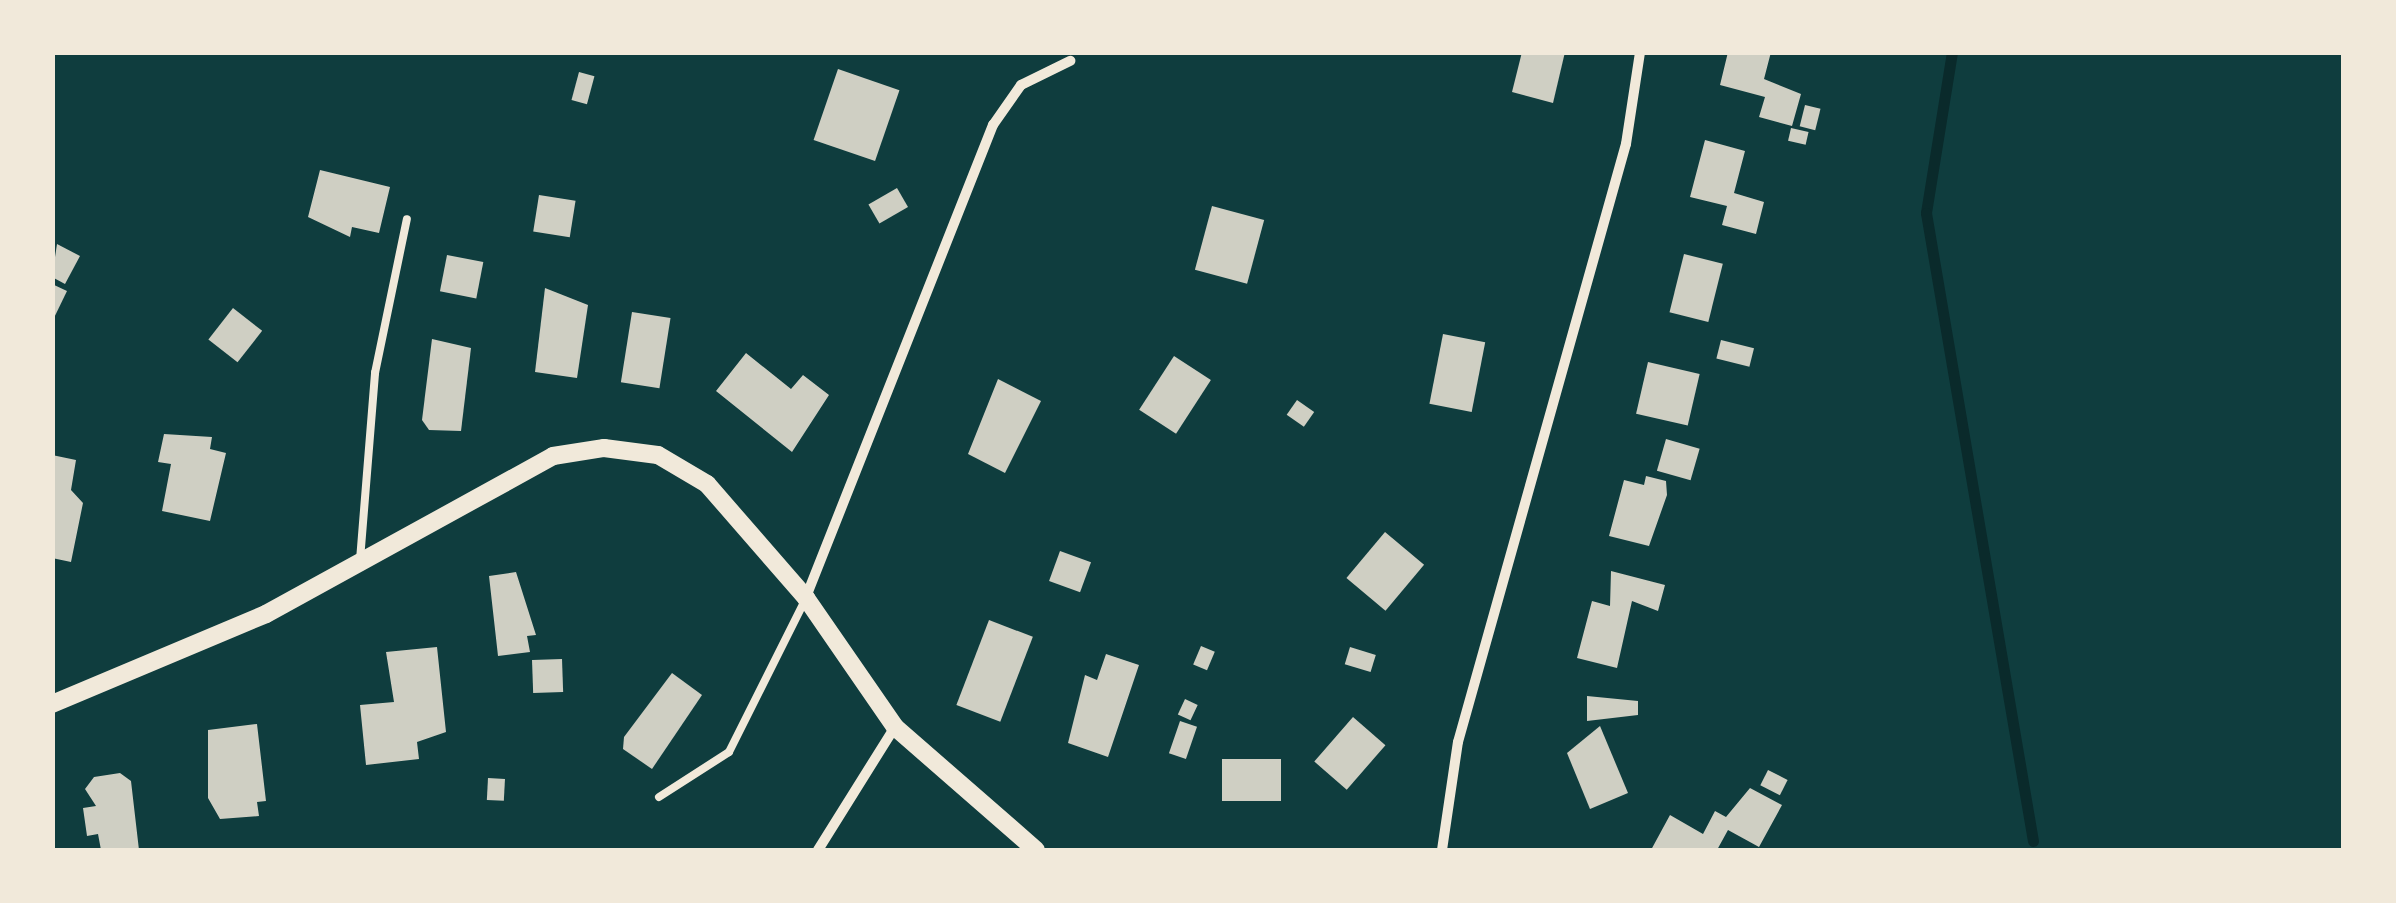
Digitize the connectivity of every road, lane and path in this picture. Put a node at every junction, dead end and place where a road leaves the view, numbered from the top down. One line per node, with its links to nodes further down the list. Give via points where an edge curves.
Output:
1 (1640, 52): 11 (street, via 1626,144 1458,742)
2 (1070, 62): 5 (street, via 1021,85 993,125)
3 (407, 218): 4 (lane, via 375,374)
4 (360, 564): 5 (street, via 553,456 604,448 658,455 708,484); 6 (street)
5 (806, 598): 7 (street); 8 (lane, via 783,659 729,752)
6 (52, 704)
7 (895, 727): 9 (street); 10 (street)
8 (660, 797)
9 (818, 850)
10 (1036, 850)
11 (1442, 850)

